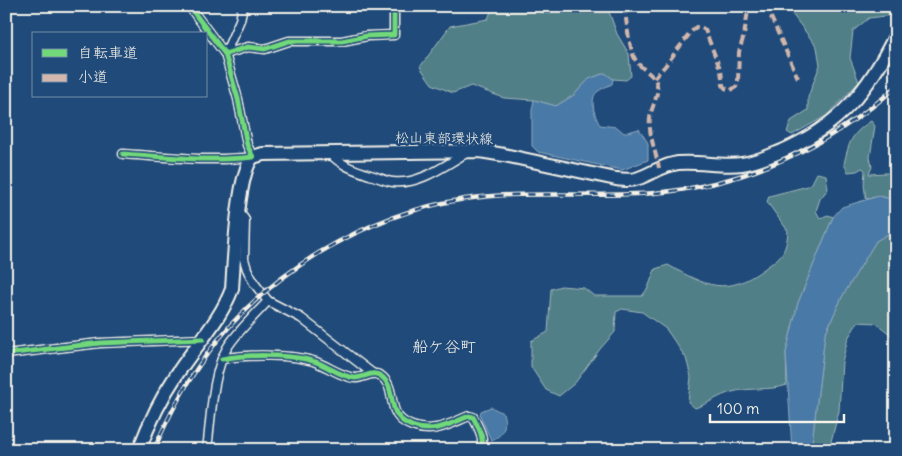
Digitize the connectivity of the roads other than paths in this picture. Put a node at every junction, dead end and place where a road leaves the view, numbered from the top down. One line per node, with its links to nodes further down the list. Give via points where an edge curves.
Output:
1 (189, 6): 5 (street)
2 (243, 6): 5 (street)
3 (394, 6): 5 (street, via 394,35 342,41 289,42 265,48 248,47)
4 (896, 34): 6 (main road, 松山東部環状線, via 864,88 833,122 809,138 751,162 671,164 628,180 504,154)
5 (225, 54): 9 (street, via 247,145)
6 (469, 151): 8 (main road, 松山東部環状線); 8 (street, via 423,177 400,182 352,170)
7 (122, 154): 9 (street, via 231,159)
8 (330, 154): 9 (main road, 松山東部環状線)
9 (253, 156): 10 (main road)
10 (238, 210): 11 (street, via 245,220 244,259 247,269); 12 (main road, via 232,289 222,312)
11 (268, 301): 14 (street, via 228,346); 15 (street, via 301,318)
12 (203, 338): 13 (street, via 100,343); 16 (main road, via 160,400)
13 (6, 354)
14 (222, 359): 15 (street, via 236,356 301,359 355,378); 17 (street)
15 (372, 373): 18 (street, via 386,382 395,411 403,422 413,427 436,428 473,417 483,439)
16 (138, 450)
17 (207, 450)
18 (480, 450)

